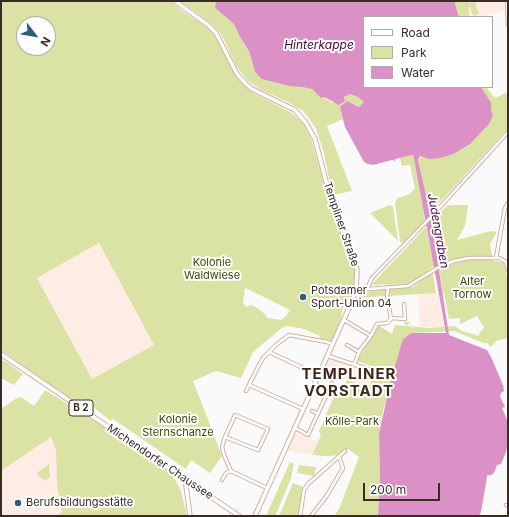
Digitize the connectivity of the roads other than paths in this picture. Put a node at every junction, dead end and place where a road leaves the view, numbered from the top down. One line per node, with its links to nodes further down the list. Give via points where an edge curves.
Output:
1 (174, 1): 10 (street, Templiner Straße, via 216,33 234,68 246,84 295,110 306,123 315,139 337,219 355,262)
2 (506, 1): 3 (street)
3 (508, 25)
4 (508, 132): 9 (street, via 372,278)
5 (508, 203): 6 (street)
6 (496, 258): 7 (street, via 505,261); 8 (street, via 454,261 439,266 408,286)
7 (508, 270)
8 (388, 288): 9 (street); 12 (street)
9 (367, 289): 10 (street)
10 (356, 290): 13 (street, Templiner Straße)
11 (404, 304): 12 (street, via 405,319)
12 (391, 318): 14 (street, via 387,323 377,324)
13 (343, 320): 14 (street); 15 (street, Templiner Straße)
14 (371, 336): 18 (street)
15 (332, 344): 17 (street, via 289,335); 20 (street, Templiner Straße)
16 (347, 345): 18 (street)
17 (269, 352): 23 (street); 26 (street)
18 (360, 352): 21 (street)
19 (1, 354): 37 (street, Michendorfer Chaussee / B 2)
20 (327, 356): 21 (street); 23 (street, Templiner Straße)
21 (354, 365): 22 (street)
22 (374, 371)
23 (318, 375): 25 (street, Templiner Straße)
24 (332, 383): 28 (street)
25 (314, 384): 28 (street); 29 (street, Templiner Straße)
26 (249, 385): 27 (street); 29 (street)
27 (246, 391)
28 (328, 391): 31 (street)
29 (303, 409): 32 (street, Templiner Straße)
30 (312, 411): 31 (street)
31 (318, 414): 32 (street, via 308,434)
32 (294, 428): 40 (street, Templiner Straße)
33 (225, 436): 33 (street, via 235,415 268,429 258,450); 36 (street, via 222,449)
34 (345, 451): 35 (street)
35 (339, 457): 45 (street, via 304,490); 46 (street, via 343,468)
36 (231, 471): 38 (street, via 226,473); 40 (street)
37 (185, 478): 39 (street, Michendorfer Chaussee / B 2); 41 (street)
38 (222, 480)
39 (197, 486): 41 (street, via 188,488); 43 (street, Michendorfer Chaussee / B 2)
40 (268, 488): 44 (street, Templiner Straße)
41 (186, 493): 42 (street)
42 (190, 516)
43 (239, 516)
44 (255, 516)
45 (300, 516)
46 (311, 516)

